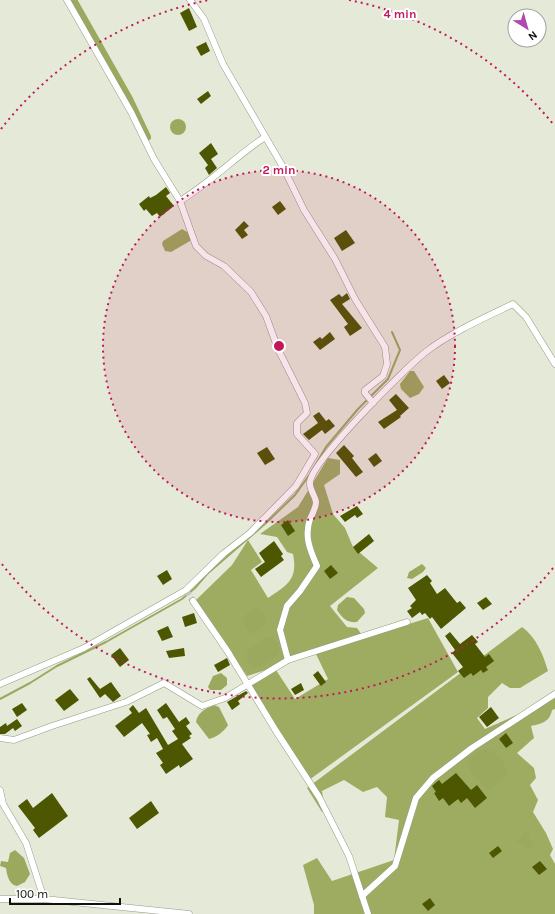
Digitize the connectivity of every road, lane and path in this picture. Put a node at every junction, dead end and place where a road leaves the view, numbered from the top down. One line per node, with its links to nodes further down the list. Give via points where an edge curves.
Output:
1 (67, 0): 4 (street)
2 (190, 0): 3 (street, via 204,19 223,64)
3 (265, 137): 4 (street, via 243,152 214,178); 6 (street, via 304,210 335,259 354,299 385,347 387,364 383,376 365,390)
4 (180, 201): 10 (street, via 196,246 206,256 224,266 250,292 266,316 278,349 305,403 306,413 297,423 298,434 315,454 296,486 250,533 223,554 186,590 84,648)
5 (555, 364): 6 (street, via 526,317 512,304 427,351)
6 (373, 403): 9 (street, via 325,457 311,478 316,503 307,529 309,549 317,566 287,606 280,630)
7 (193, 601): 11 (street, via 228,652)
8 (407, 622): 9 (street)
9 (288, 660): 11 (street)
10 (0, 684)
11 (246, 685): 13 (street, via 225,698 202,706 164,683 126,702 14,740); 15 (street, via 319,797 349,856)
12 (555, 694): 15 (street, via 472,748 433,778 416,798 395,866)
13 (0, 738)
14 (0, 790): 17 (street, via 4,804 26,842)
15 (362, 896): 19 (street)
16 (0, 898): 17 (street)
17 (44, 899): 18 (street)
18 (189, 914)
19 (368, 914)

